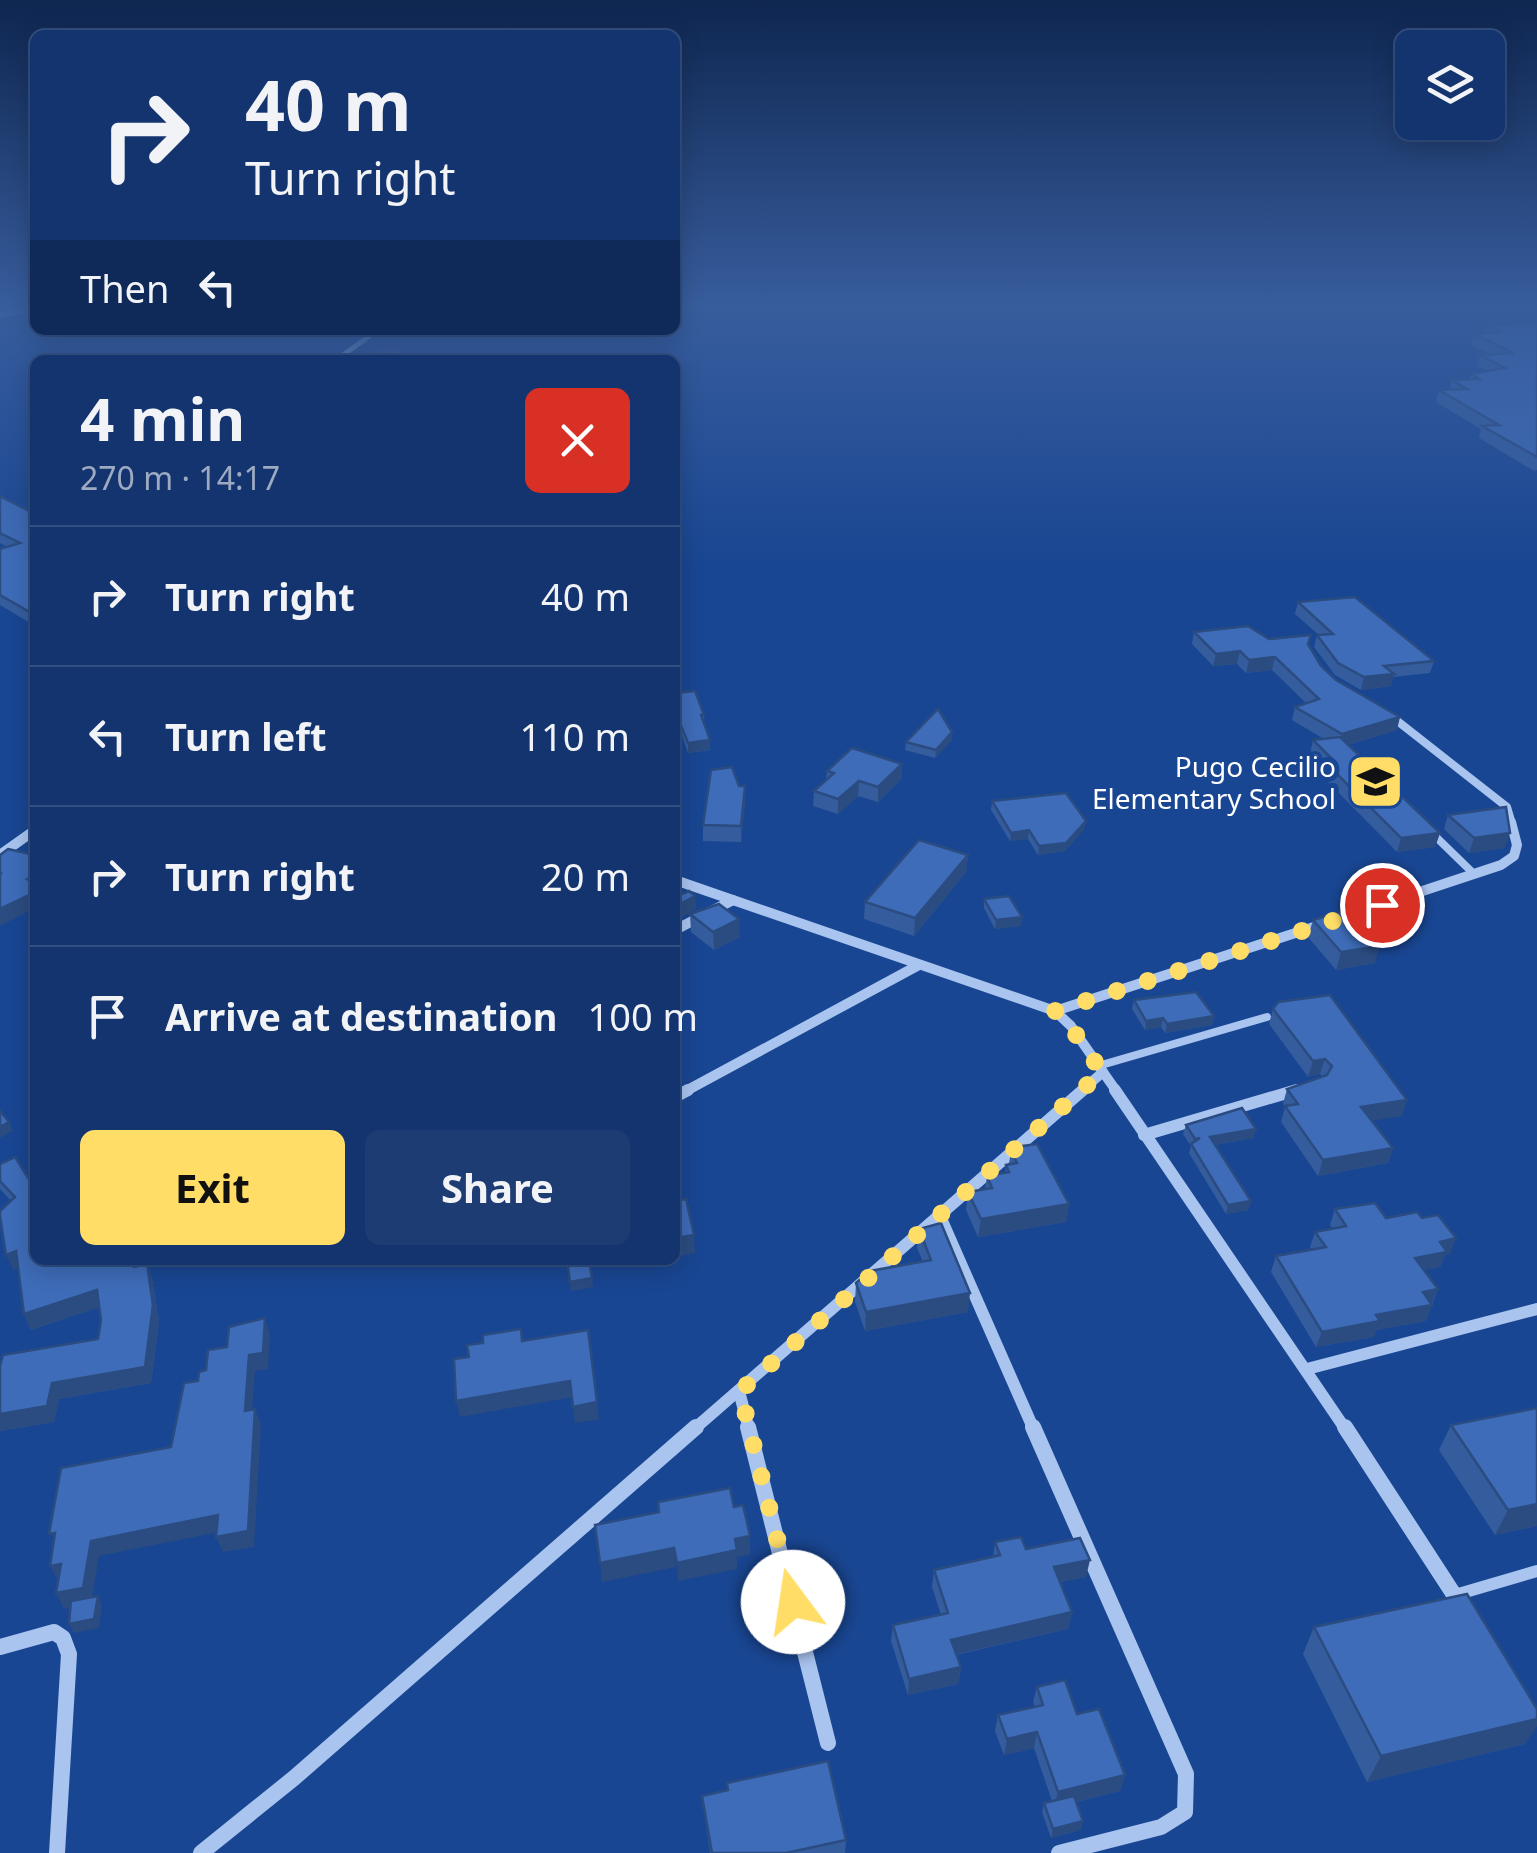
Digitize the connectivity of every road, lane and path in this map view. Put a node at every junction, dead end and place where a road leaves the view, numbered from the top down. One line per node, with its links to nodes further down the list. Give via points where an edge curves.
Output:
1 (1383, 710): 5 (street, via 1510,814 1514,856)
2 (1422, 824): 5 (lane)
3 (30, 834): 4 (street)
4 (0, 855)
5 (1474, 874): 10 (street)
6 (680, 882): 7 (street)
7 (733, 900): 8 (street); 9 (street)
8 (680, 927)
9 (917, 966): 10 (street); 14 (street)
10 (1055, 1011): 12 (street)
11 (1267, 1017): 12 (lane)
12 (1100, 1069): 15 (street); 16 (street)
13 (1319, 1083): 15 (street)
14 (680, 1094)
15 (1144, 1134): 18 (street)
16 (939, 1214): 19 (street); 27 (street, via 1186,1774 1185,1812 1160,1827)
17 (1537, 1309): 18 (street)
18 (1307, 1368): 21 (street)
19 (740, 1391): 24 (street); 26 (street)
20 (1537, 1571): 21 (lane)
21 (1455, 1595): 22 (street)
22 (1476, 1626)
23 (0, 1647): 25 (street, via 54,1632 69,1654)
24 (828, 1743)
25 (57, 1853)
26 (201, 1853)
27 (1058, 1853)

